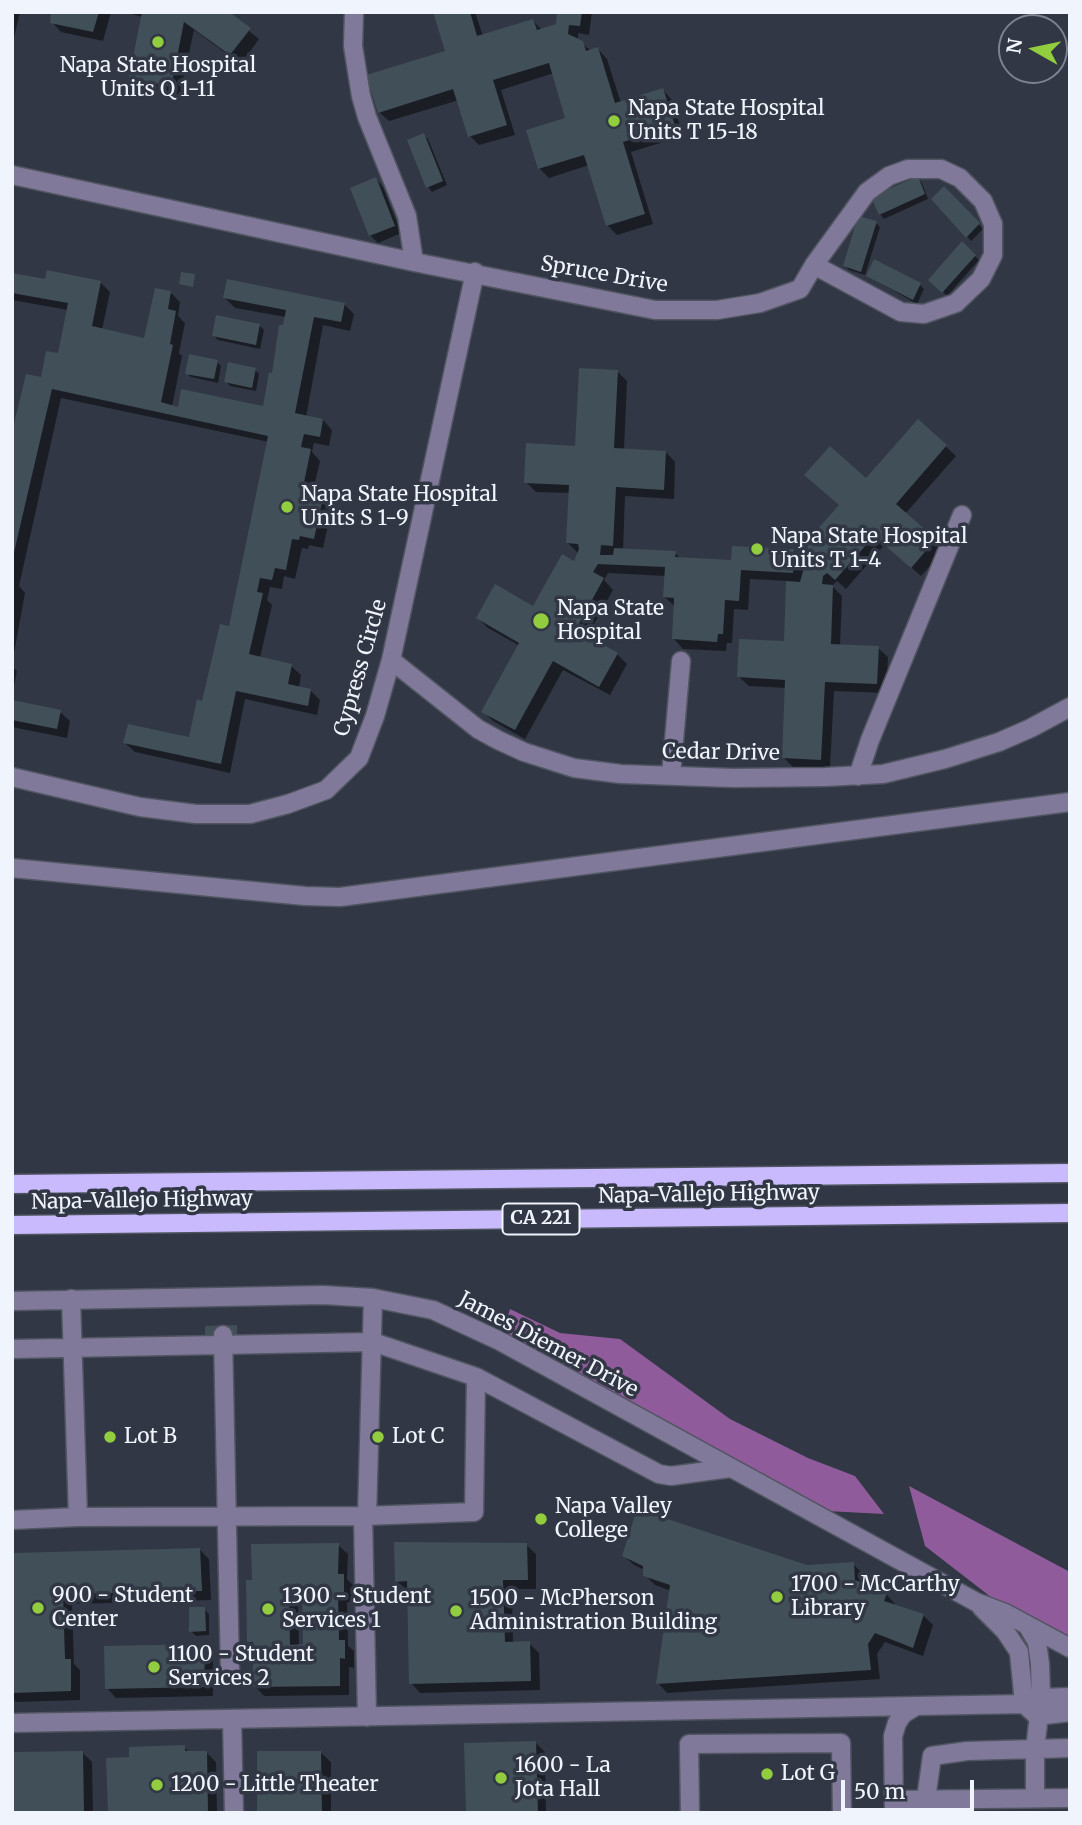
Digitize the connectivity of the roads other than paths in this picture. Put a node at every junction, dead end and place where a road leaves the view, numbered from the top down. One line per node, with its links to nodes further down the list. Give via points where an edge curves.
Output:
1 (354, 12): 3 (street, via 353,46 361,96 407,216)
2 (12, 175): 3 (street, Spruce Drive)
3 (414, 262): 5 (street, Spruce Drive)
4 (814, 265): 4 (street, Spruce Drive, via 901,312 924,314 956,303 981,279 993,255 993,224 983,201 960,178 941,169 908,169 867,192); 5 (street, Spruce Drive, via 800,289 760,303 717,310 655,310)
5 (474, 272): 7 (street, Cypress Circle)
6 (962, 514): 11 (street)
7 (391, 660): 10 (street, Cedar Drive, via 478,729 524,752 599,772); 12 (street, Cypress Circle, via 359,758 326,790 288,804 250,814 196,814 139,807)
8 (681, 661): 10 (street)
9 (1070, 707): 11 (street, Cedar Drive, via 999,742 904,769)
10 (671, 775): 11 (street, Cedar Drive)
11 (858, 776)
12 (12, 777)
13 (1070, 802): 14 (street, via 340,897)
14 (12, 868)
15 (1070, 1173): 16 (main road, Napa-Vallejo Highway / CA 221)
16 (12, 1184)
17 (1070, 1213): 18 (main road, Napa-Vallejo Highway / CA 221)
18 (12, 1225)
19 (373, 1298): 20 (street, James Diemer Drive, via 289,1295); 23 (street); 27 (street, James Diemer Drive, via 433,1310 466,1324)
20 (71, 1300): 21 (street, James Diemer Drive); 24 (street)
21 (12, 1301)
22 (223, 1340): 23 (street); 24 (street); 30 (street)
23 (373, 1342): 26 (street); 28 (street)
24 (73, 1347): 25 (street); 29 (street)
25 (12, 1349)
26 (476, 1377): 27 (street, via 659,1474); 28 (street, via 474,1511)
27 (730, 1468): 32 (street, James Diemer Drive)
28 (365, 1516): 30 (street); 40 (street)
29 (78, 1517): 30 (street); 31 (street)
30 (226, 1517): 35 (street)
31 (12, 1520)
32 (976, 1602): 33 (street, James Diemer Drive); 38 (street, James Diemer Drive, via 1005,1630 1019,1652)
33 (1027, 1625): 34 (street, James Diemer Drive); 38 (street, via 1037,1642)
34 (1070, 1648)
35 (230, 1672)
36 (1070, 1697): 38 (street)
37 (916, 1706): 38 (street); 40 (street); 48 (street, via 903,1714 893,1737)
38 (1034, 1706): 39 (street); 44 (street)
39 (1070, 1712)
40 (367, 1717): 41 (street)
41 (232, 1719): 42 (street); 49 (street)
42 (12, 1723)
43 (1070, 1748): 44 (street)
44 (1035, 1749): 45 (street); 47 (street, via 932,1756)
45 (1035, 1798): 46 (street); 47 (street)
46 (1070, 1798)
47 (926, 1799): 48 (street)
48 (894, 1806)
49 (234, 1813)
50 (690, 1813): 51 (street, via 689,1744 827,1743 841,1743)
51 (842, 1813)

